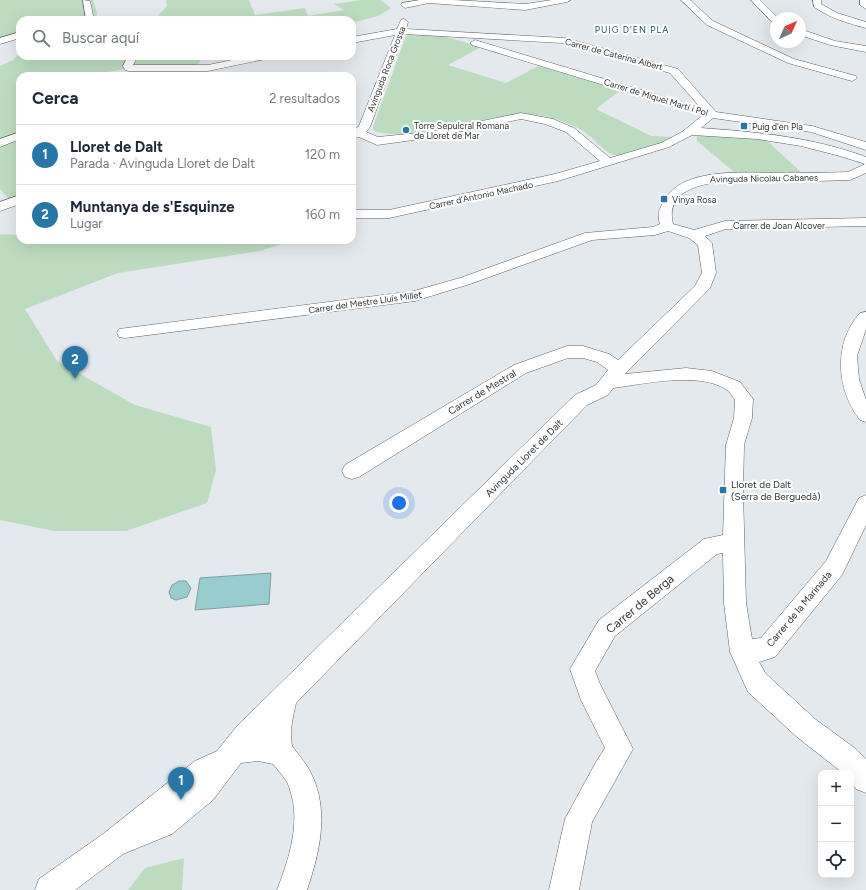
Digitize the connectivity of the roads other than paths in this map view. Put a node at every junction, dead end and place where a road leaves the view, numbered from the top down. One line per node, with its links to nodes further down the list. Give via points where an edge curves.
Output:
1 (567, 0): 7 (street, via 525,7 440,1)
2 (685, 0): 21 (street, via 710,23 791,61)
3 (755, 0): 9 (street)
4 (817, 0): 11 (street, via 817,5 827,11)
5 (864, 0): 8 (street)
6 (86, 1): 10 (street)
7 (401, 2): 12 (street, Avinguda Roca Grossa, via 408,9 408,13)
8 (866, 6)
9 (770, 14)
10 (89, 16)
11 (866, 25)
12 (400, 32): 13 (street, Carrer de Caterina Albert); 16 (street, Carrer de Caterina Albert); 24 (street, Avinguda Roca Grossa)
13 (449, 34): 22 (street, Carrer de Miquel Martí i Pol); 22 (street, Carrer de Caterina Albert, via 562,40 674,71)
14 (806, 34): 18 (street, via 833,43)
15 (16, 36): 17 (street)
16 (356, 39)
17 (0, 41)
18 (866, 49)
19 (131, 60): 20 (street, via 129,68 202,68)
20 (244, 60)
21 (852, 78)
22 (712, 114): 25 (street, Carrer d'Antonio Machado); 30 (street, Carrer de Miquel Martí i Pol, via 740,121 807,128)
23 (356, 116): 24 (street)
24 (368, 116): 26 (street, Avinguda Roca Grossa, via 363,131)
25 (690, 131): 32 (street, via 785,138); 33 (street, Carrer d'Antonio Machado, via 665,145)
26 (356, 135): 28 (street)
27 (16, 137): 29 (street)
28 (378, 141): 31 (street); 33 (street, via 428,135 521,116 537,118 574,130)
29 (0, 143)
30 (866, 146)
31 (356, 147)
32 (866, 161)
33 (608, 162): 37 (street, Carrer d'Antonio Machado, via 533,184 404,212)
34 (866, 168): 39 (street, Avinguda Nicolau Cabanes, via 850,176 727,176 704,179 689,185 670,201 665,212)
35 (16, 200): 36 (street)
36 (0, 206)
37 (356, 214)
38 (866, 222): 40 (street, Carrer de Joan Alcover, via 725,225)
39 (667, 226): 40 (street); 42 (street, Carrer del Mestre Lluís Millet, via 655,232 590,236 465,281 414,296)
40 (694, 235): 43 (street, Avinguda Lloret de Dalt, via 704,243 708,258 709,273 702,288)
41 (866, 317): 44 (street, via 860,321 849,355 853,387)
42 (125, 333)
43 (614, 376): 45 (street, Carrer de Mestral, via 603,358 584,352 567,352 520,369); 47 (street, via 686,374 712,377 734,386 744,399 743,418 735,445); 49 (street, Avinguda Lloret de Dalt, via 602,390 581,400)
44 (866, 416)
45 (352, 471)
46 (866, 504): 48 (street, Carrer de la Marinada, via 834,568 801,610 767,649)
47 (734, 542): 48 (street, via 735,603); 55 (street, Carrer de Berga, via 712,546 607,628 582,669 590,691 620,749 580,819)
48 (742, 652): 52 (street, via 757,683 806,728)
49 (286, 696): 50 (street, via 279,723); 51 (street, Avinguda Lloret de Dalt, via 246,735)
50 (282, 754): 51 (street, via 258,746); 54 (street, via 300,778 307,805 306,845)
51 (228, 757): 53 (street, Avinguda Lloret de Dalt, via 203,790 173,815 155,827 113,844)
52 (863, 773)
53 (50, 890)
54 (292, 890)
55 (564, 890)

